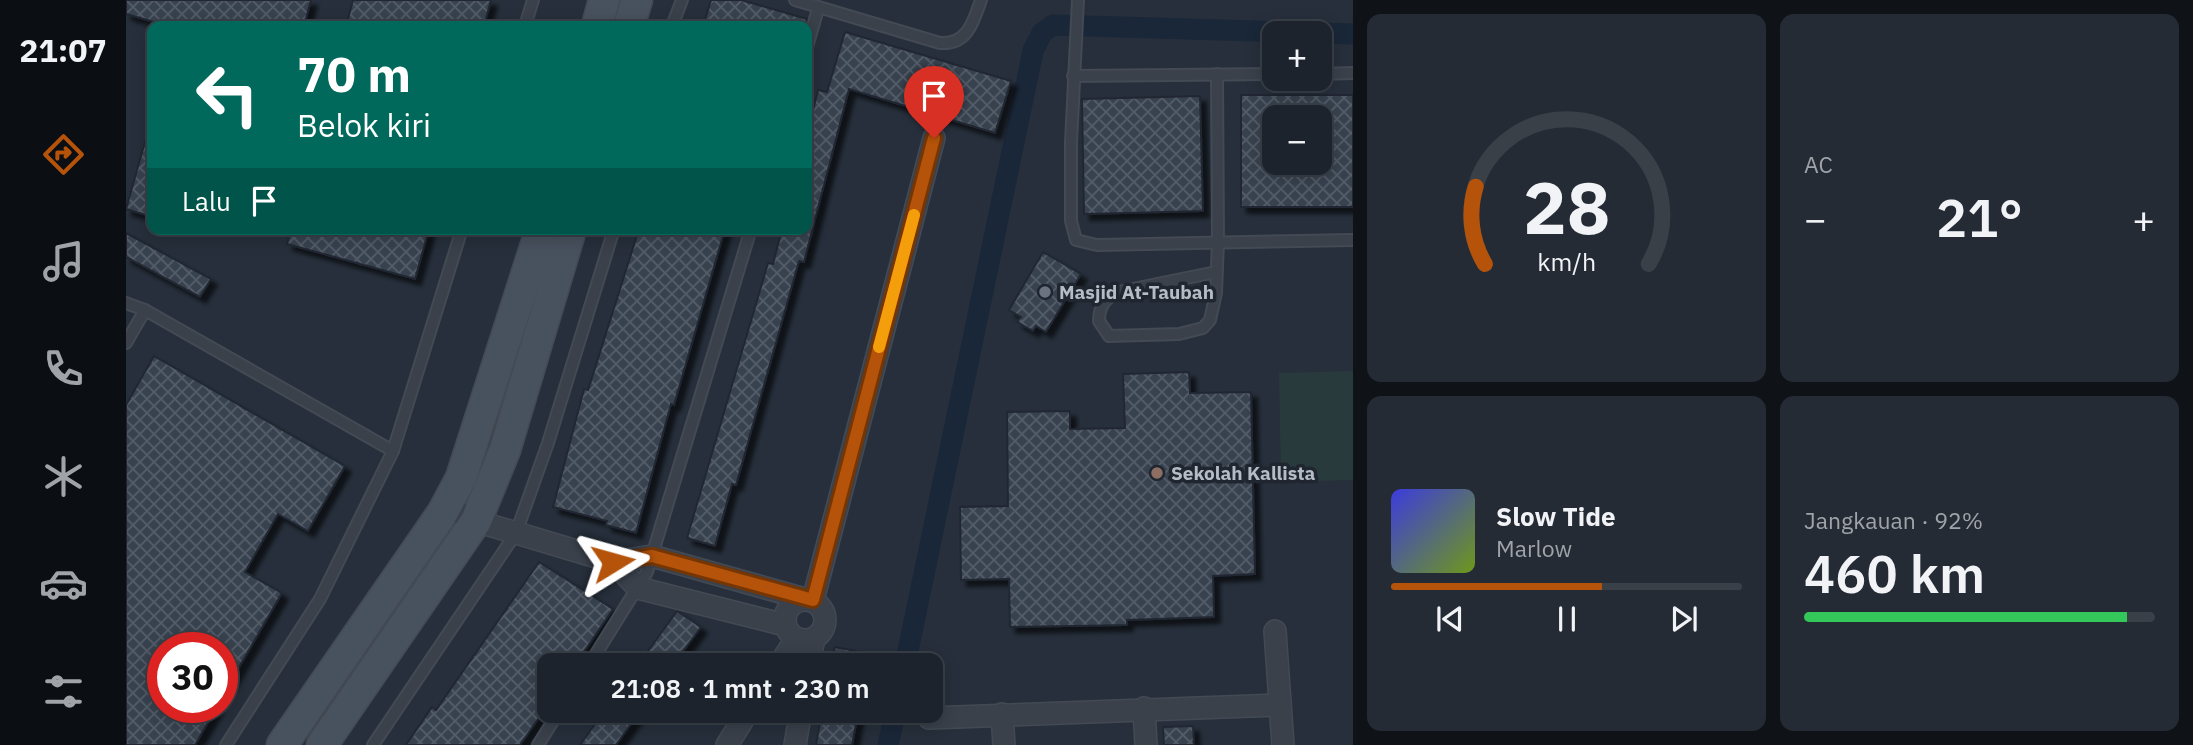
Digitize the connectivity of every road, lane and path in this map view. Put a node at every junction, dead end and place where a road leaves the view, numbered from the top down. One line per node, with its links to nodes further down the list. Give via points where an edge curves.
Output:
1 (533, 0): 8 (lane)
2 (637, 0): 9 (main road)
3 (682, 0): 10 (lane)
4 (795, 0): 7 (lane)
5 (981, 0): 7 (lane, via 972,24 954,44)
6 (1078, 0): 16 (lane)
7 (818, 9): 11 (lane)
8 (527, 21)
9 (631, 21)
10 (674, 21)
11 (812, 30)
12 (1217, 74): 13 (lane); 16 (lane); 24 (lane)
13 (1262, 74)
14 (1332, 74): 15 (lane)
15 (1353, 74)
16 (1073, 76): 24 (lane, via 1070,221 1076,240 1097,245)
17 (934, 138): 36 (street)
18 (460, 235): 29 (lane)
19 (539, 235): 30 (main road, via 470,456)
20 (569, 235): 31 (main road, via 505,450)
21 (612, 235): 32 (lane)
22 (749, 235): 33 (lane)
23 (1353, 240): 24 (lane)
24 (1217, 242): 25 (lane)
25 (1216, 272): 25 (lane, via 1118,292 1103,303 1099,321 1109,336 1179,334 1203,328 1214,310)
26 (126, 303): 27 (lane)
27 (145, 310): 28 (lane); 29 (lane)
28 (126, 343)
29 (393, 451): 49 (lane, via 320,599)
30 (446, 506): 31 (street); 50 (main road)
31 (476, 521): 32 (street); 51 (main road)
32 (516, 533): 34 (street); 52 (lane)
33 (652, 556): 34 (street); 35 (lane); 36 (street)
34 (613, 562): 35 (street)
35 (638, 588): 38 (street); 39 (lane)
36 (809, 600): 38 (street, via 789,607); 38 (street, via 824,611 824,627)
37 (1275, 631): 42 (street)
38 (798, 634): 40 (street); 41 (street)
39 (597, 653)
40 (786, 653)
41 (805, 653)
42 (1280, 705): 43 (street); 58 (street)
43 (1144, 708): 44 (street); 57 (street)
44 (1002, 714): 45 (street); 56 (street)
45 (943, 717)
46 (552, 723): 53 (lane)
47 (741, 723): 54 (street)
48 (798, 723): 55 (street)
49 (226, 745)
50 (282, 745)
51 (322, 745)
52 (373, 745)
53 (538, 745)
54 (727, 745)
55 (794, 745)
56 (1004, 745)
57 (1146, 745)
58 (1283, 745)

